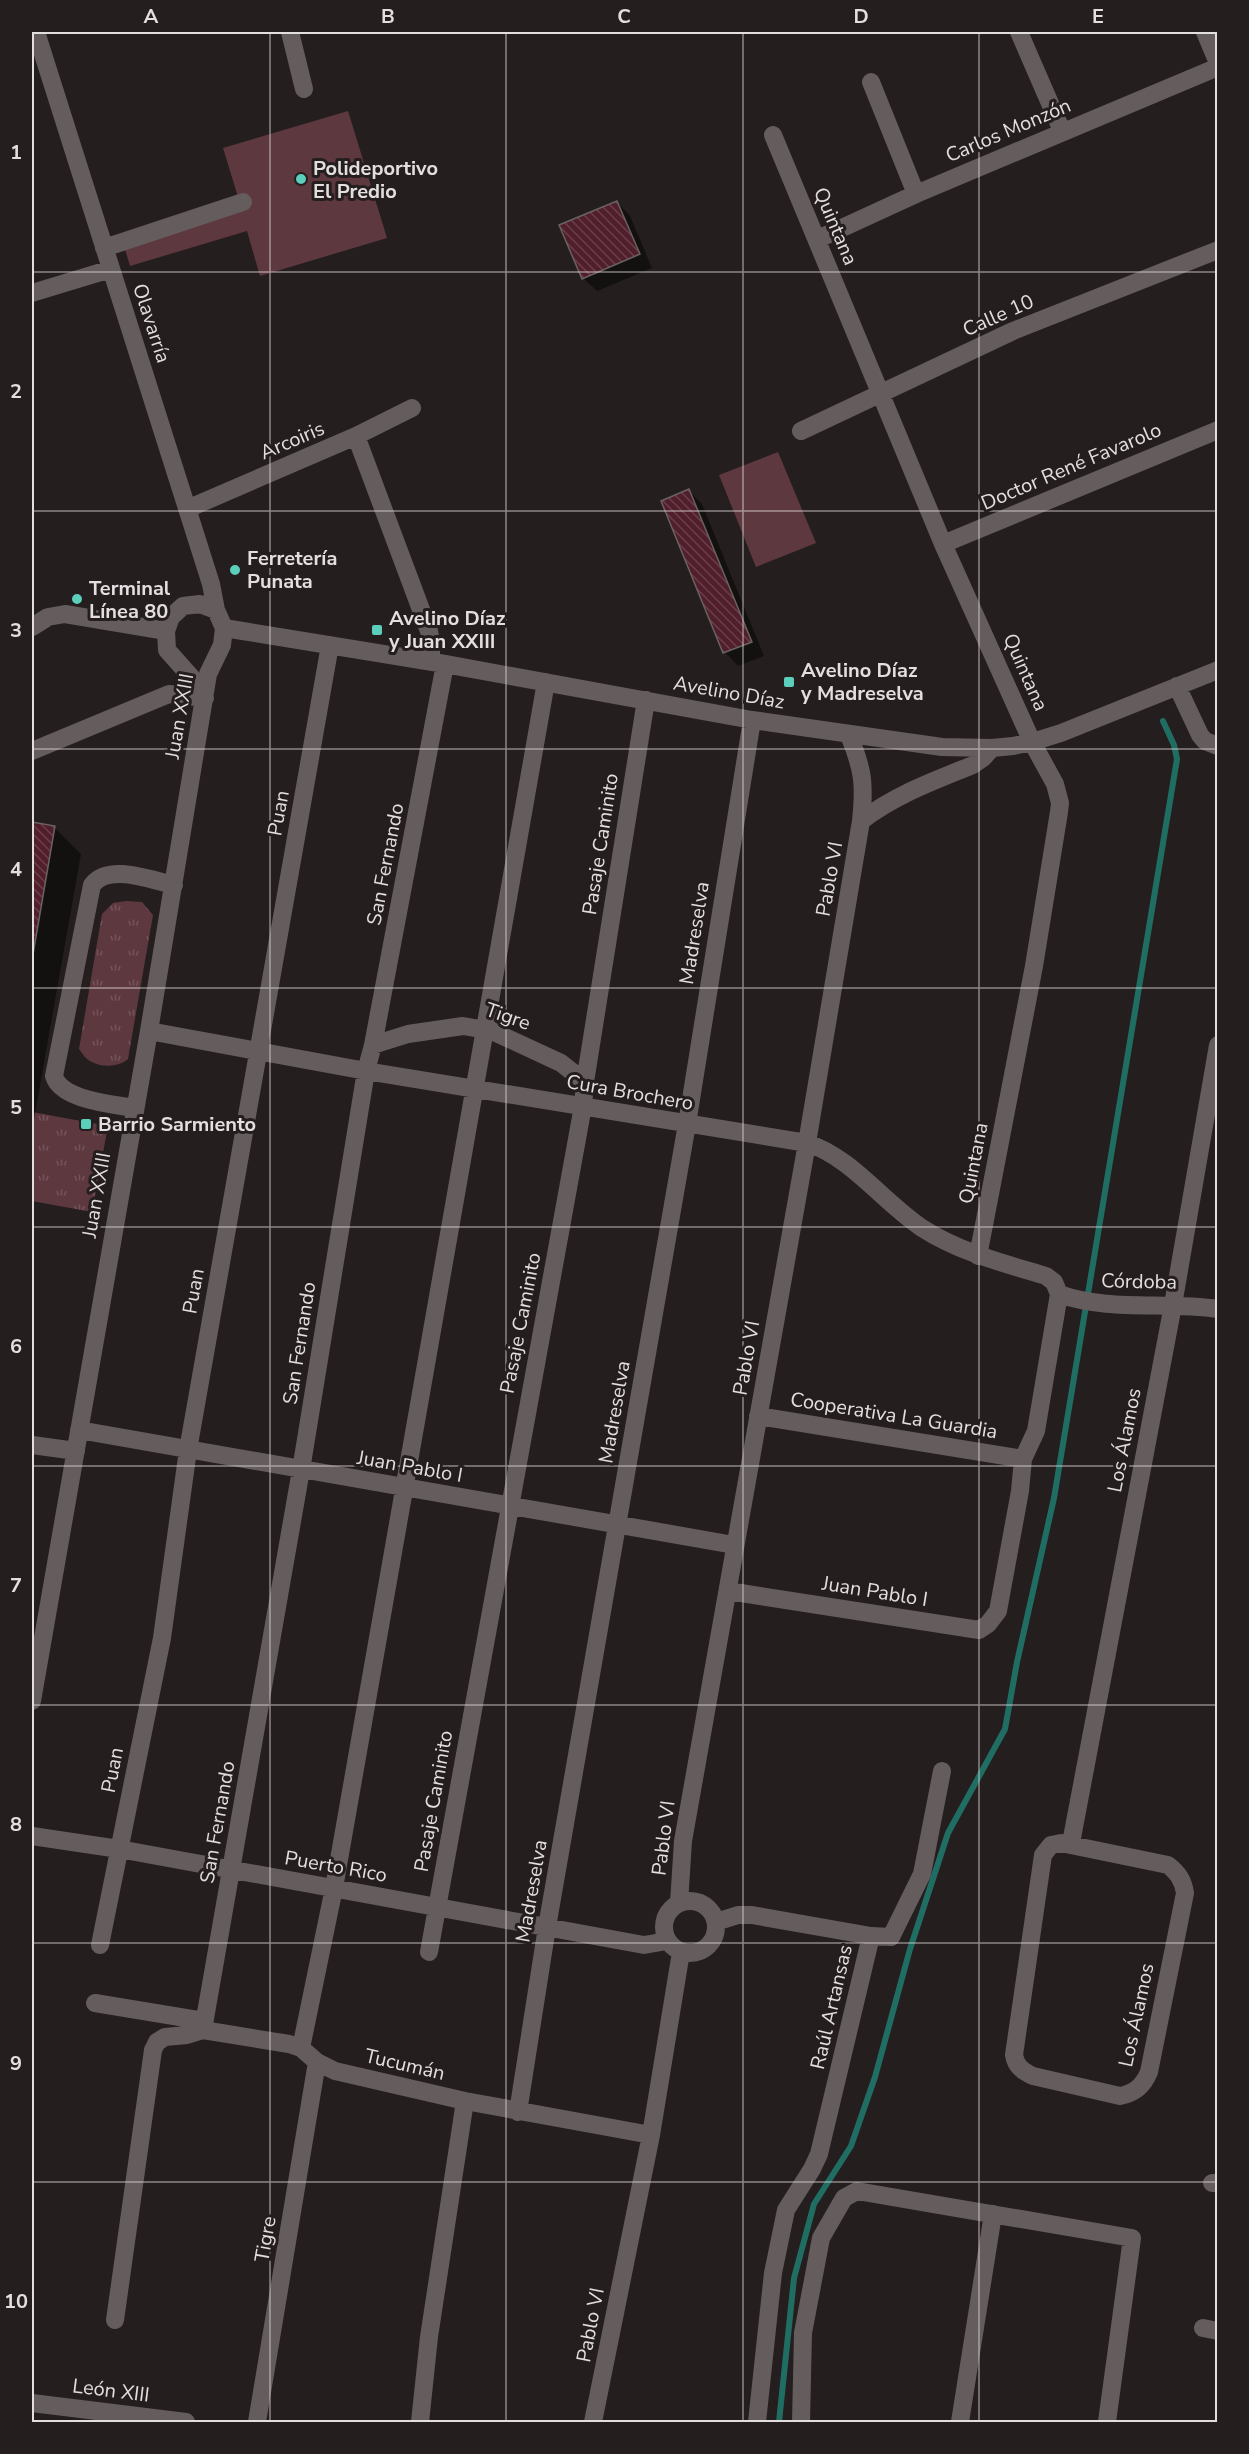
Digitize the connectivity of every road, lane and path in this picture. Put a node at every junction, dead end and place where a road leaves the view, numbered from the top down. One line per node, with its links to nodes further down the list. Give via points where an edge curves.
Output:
1 (36, 32): 13 (street, Olavarría)
2 (290, 32): 7 (street)
3 (1019, 32): 8 (street)
4 (1205, 32): 5 (street)
5 (1218, 65): 8 (street, Carlos Monzón)
6 (870, 82): 10 (street)
7 (304, 89)
8 (1062, 131): 10 (street, Carlos Monzón)
9 (773, 135): 12 (street, Quintana)
10 (916, 194): 12 (street, Carlos Monzón)
11 (243, 202): 13 (street)
12 (818, 239): 17 (street, Quintana)
13 (104, 249): 15 (street, Olavarría)
14 (1218, 250): 17 (street, Calle 10, via 1013,331)
15 (111, 269): 16 (street); 22 (street, Olavarría)
16 (32, 293)
17 (880, 394): 20 (street, Calle 10); 23 (street, Quintana)
18 (412, 408): 21 (street, Arcoiris)
19 (1218, 430): 23 (street, Doctor René Favarolo)
20 (801, 431)
21 (356, 436): 22 (street, Arcoiris); 31 (street, San Fernando)
22 (187, 509): 24 (street, Olavarría, via 212,584)
23 (943, 544): 39 (street, Quintana)
24 (216, 610): 26 (street, Olavarría); 27 (street, via 200,604 183,606 171,617)
25 (32, 627): 27 (street, via 48,617 65,614)
26 (224, 628): 28 (street, Avelino Díaz); 29 (street, Juan XXIII, via 222,645)
27 (166, 632): 30 (street, via 167,650)
28 (330, 645): 31 (street, Avelino Díaz); 49 (street, Puan)
29 (213, 659): 30 (street, via 203,668 189,668); 35 (street, Juan XXIII)
30 (177, 662): 35 (street)
31 (438, 663): 33 (street, Avelino Díaz); 47 (street, San Fernando)
32 (1218, 670): 34 (street, Avelino Díaz)
33 (546, 682): 36 (street, Avelino Díaz); 45 (street)
34 (1177, 686): 39 (street, Avelino Díaz); 40 (street, via 1200,735)
35 (205, 698): 42 (street, via 170,694); 44 (street, Juan XXIII)
36 (646, 700): 37 (street, Avelino Díaz); 51 (street, Pasaje Caminito)
37 (752, 720): 38 (street, Avelino Díaz); 55 (street, Madreselva)
38 (849, 735): 41 (street, Avelino Díaz, via 942,747); 43 (street, Pablo VI, via 861,764)
39 (1032, 742): 41 (street, Avelino Díaz); 57 (street, Quintana, via 1055,784 1060,803 1035,966)
40 (1218, 747)
41 (992, 748): 43 (street, Pablo VI, via 973,765 885,803)
42 (32, 751)
43 (861, 821): 56 (street, Pablo VI)
44 (174, 885): 46 (street, Juan XXIII); 54 (street, via 115,873 97,878 92,885 54,1076 66,1091)
45 (485, 1030): 47 (street, Tigre, via 462,1026 438,1029); 51 (street, Tigre, via 522,1043); 52 (street)
46 (149, 1031): 49 (street, Cura Brochero); 54 (street, Juan XXIII)
47 (373, 1045): 50 (street, San Fernando)
48 (1218, 1045): 59 (street, Los Álamos)
49 (259, 1051): 50 (street, Cura Brochero); 64 (street, Puan)
50 (366, 1071): 52 (street, Cura Brochero); 67 (street, San Fernando)
51 (585, 1082): 53 (street, Pasaje Caminito)
52 (475, 1088): 53 (street, Cura Brochero); 68 (street)
53 (583, 1106): 55 (street, Cura Brochero); 69 (street, Pasaje Caminito)
54 (134, 1108): 62 (street, Juan XXIII)
55 (687, 1125): 56 (street, Cura Brochero); 70 (street, Madreselva)
56 (807, 1143): 57 (street, Cura Brochero, via 833,1154 923,1228); 61 (street, Pablo VI)
57 (978, 1256): 58 (street, Cura Brochero, via 1046,1276)
58 (1059, 1294): 59 (street, Córdoba, via 1086,1302); 66 (street, via 1036,1431)
59 (1173, 1305): 60 (street, Córdoba); 77 (street, Los Álamos)
60 (1218, 1310)
61 (758, 1416): 66 (street, Cooperativa La Guardia); 71 (street, Pablo VI)
62 (79, 1430): 64 (street, Juan Pablo I); 65 (street, Juan XXIII)
63 (32, 1445): 65 (street)
64 (188, 1450): 67 (street, Juan Pablo I); 78 (street, Puan, via 162,1638)
65 (76, 1451): 73 (street, Juan XXIII)
66 (1023, 1459): 72 (street, Juan Pablo I, via 998,1611 979,1630)
67 (301, 1470): 68 (street, Juan Pablo I); 79 (street, San Fernando)
68 (404, 1488): 69 (street, Juan Pablo I); 80 (street)
69 (508, 1506): 70 (street, Juan Pablo I); 82 (street, Pasaje Caminito)
70 (617, 1525): 71 (street, Juan Pablo I); 84 (street, Madreselva)
71 (734, 1545): 72 (street, Pablo VI)
72 (728, 1590): 81 (street, Pablo VI, via 683,1841)
73 (39, 1614): 74 (street, Juan XXIII)
74 (32, 1701)
75 (942, 1771): 85 (street, via 922,1874 891,1937)
76 (32, 1836): 78 (street, Puerto Rico)
77 (1071, 1843): 77 (street, Los Álamos, via 1168,1865 1181,1878 1185,1893 1149,2072 1131,2094 1120,2096 1033,2076 1015,2063 1043,1855 1051,1845)
78 (119, 1849): 79 (street, Puerto Rico); 86 (street, Puan)
79 (232, 1870): 80 (street, Puerto Rico); 90 (street, San Fernando)
80 (334, 1888): 82 (street, Puerto Rico); 91 (street)
81 (679, 1903): 83 (street, via 702,1904); 87 (street, via 666,1915 664,1933)
82 (437, 1907): 84 (street, Puerto Rico); 88 (street, Pasaje Caminito)
83 (716, 1922): 85 (street, Raúl Artansas, via 752,1915); 87 (street, via 716,1931 707,1947 690,1954)
84 (548, 1927): 87 (street, Puerto Rico); 94 (street, Madreselva)
85 (871, 1936): 104 (street, Raúl Artansas, via 825,2133 813,2169 786,2210 773,2273)
86 (100, 1945)
87 (674, 1947): 95 (street, Pablo VI)
88 (429, 1952)
89 (95, 2004): 90 (street)
90 (204, 2026): 91 (street); 97 (street, via 187,2035 165,2037 153,2050)
91 (301, 2048): 92 (street, Tucumán)
92 (317, 2062): 93 (street, Tucumán, via 335,2071); 101 (street, Tigre)
93 (465, 2102): 94 (street, Tucumán); 102 (street)
94 (518, 2112): 95 (street, Tucumán)
95 (651, 2135): 103 (street, Pablo VI)
96 (993, 2214): 105 (street, via 857,2191 844,2198 821,2238 808,2300 803,2333); 106 (street); 107 (street, via 1132,2238)
97 (115, 2320)
98 (32, 2403): 99 (street, León XIII)
99 (70, 2415): 100 (street, León XIII)
100 (186, 2422)
101 (257, 2422)
102 (420, 2422)
103 (593, 2422)
104 (757, 2422)
105 (801, 2422)
106 (960, 2422)
107 (1107, 2422)

